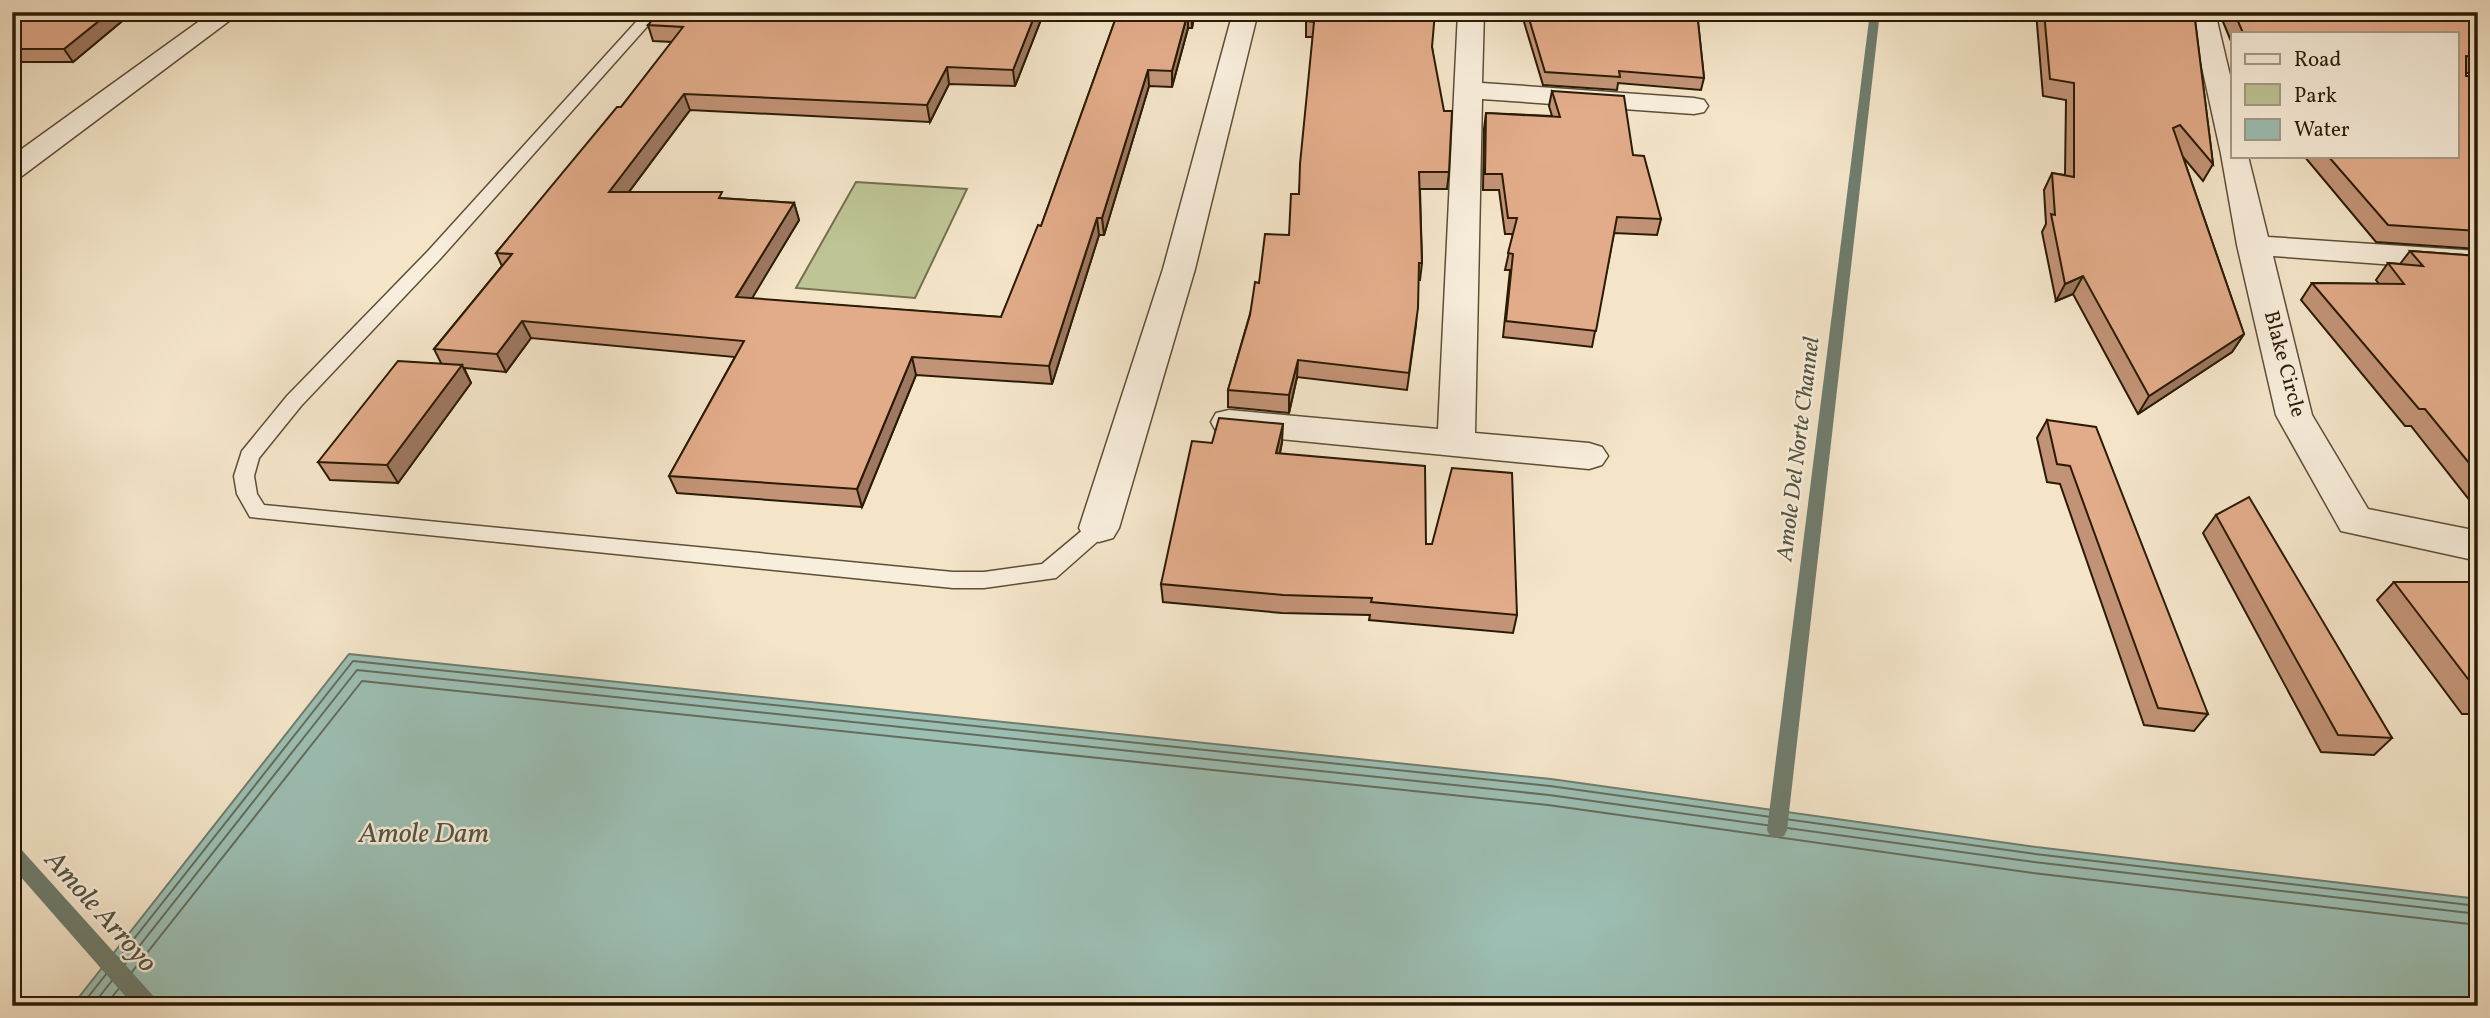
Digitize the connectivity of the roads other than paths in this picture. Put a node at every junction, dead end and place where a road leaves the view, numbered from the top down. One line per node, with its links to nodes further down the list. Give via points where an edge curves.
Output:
1 (229, 12): 11 (street)
2 (653, 12): 17 (lane, via 434,255 294,401 249,456 244,475 257,512 953,580 1048,572)
3 (1246, 12): 17 (street, via 1179,269)
4 (1471, 12): 7 (street)
5 (2202, 12): 6 (street)
6 (2224, 69): 9 (street)
7 (1468, 90): 8 (street); 15 (street)
8 (1695, 106)
9 (2231, 132)
10 (2234, 158): 12 (street, Blake Circle)
11 (12, 170)
12 (2253, 245): 13 (street); 18 (street, Blake Circle, via 2294,415 2355,521)
13 (2478, 261)
14 (1220, 421): 15 (street)
15 (1456, 443): 16 (street)
16 (1590, 456)
17 (1099, 528)
18 (2478, 546)

